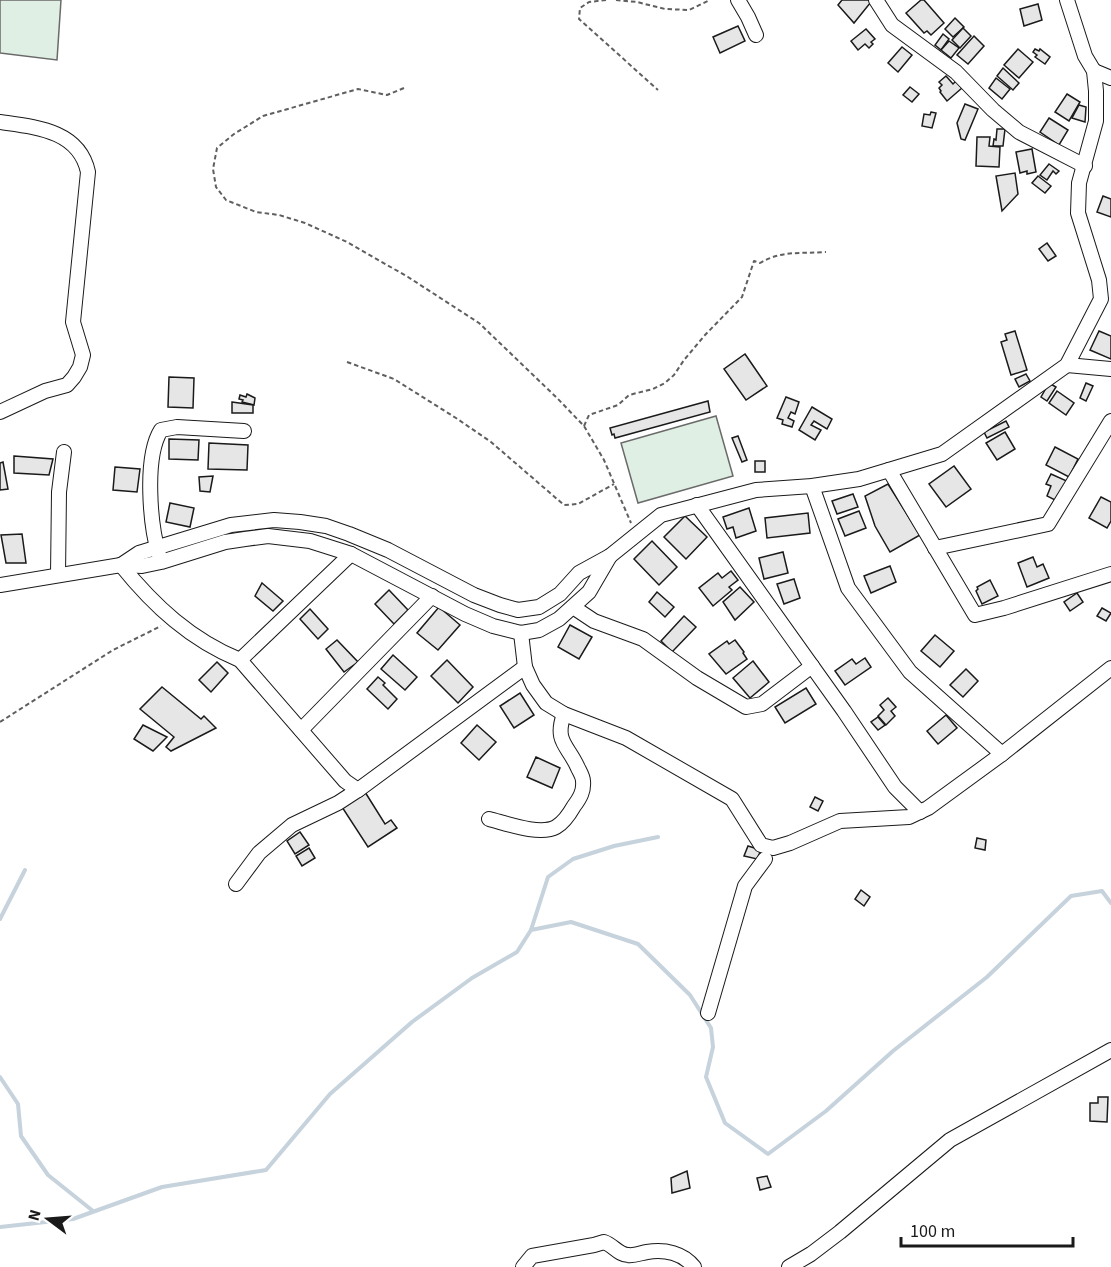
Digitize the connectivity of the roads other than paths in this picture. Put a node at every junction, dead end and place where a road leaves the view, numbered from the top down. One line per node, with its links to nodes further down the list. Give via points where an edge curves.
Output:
1 (738, 0): 4 (street)
2 (876, 0): 8 (street, via 892,25 956,72 1019,132)
3 (1067, 0): 5 (street, via 1085,56)
4 (756, 35)
5 (1094, 71): 6 (street); 8 (street, via 1096,121)
6 (1111, 78)
7 (0, 122): 11 (street, via 63,136 80,151 87,172 73,322 82,348 80,367 67,385)
8 (1084, 166): 9 (street, via 1078,213 1101,298)
9 (1067, 365): 10 (street); 15 (street, via 942,454)
10 (1111, 369)
11 (0, 412)
12 (1111, 421): 19 (street, via 1048,524)
13 (244, 431): 18 (street, via 177,427 161,430 149,480)
14 (63, 452): 25 (street)
15 (889, 470): 16 (street); 19 (street)
16 (812, 486): 17 (street, via 756,490); 36 (street, via 848,588 910,672)
17 (697, 505): 21 (street, via 661,515); 31 (street)
18 (157, 547): 21 (street, via 231,525 274,520 326,526 388,550 474,595 518,610 539,607 560,594 579,573); 22 (street); 23 (street)
19 (935, 548): 24 (street, via 975,615)
20 (351, 554): 22 (street, via 310,541 268,536 225,542); 27 (street); 30 (street)
21 (610, 556): 28 (street, via 589,592)
22 (161, 562): 23 (street)
23 (121, 565): 25 (street); 30 (street, via 172,620 217,651)
24 (1111, 574)
25 (58, 575): 26 (street)
26 (0, 585)
27 (432, 596): 29 (street, via 492,626); 35 (street)
28 (573, 607): 29 (street, via 539,630); 31 (street, via 594,621 643,639 746,707 762,704)
29 (521, 633): 32 (street)
30 (240, 660): 35 (street)
31 (812, 666): 38 (street, via 895,787)
32 (525, 668): 34 (street, via 546,703); 37 (street)
33 (1111, 668): 36 (street)
34 (564, 714): 39 (street, via 560,738 583,780 582,795 570,813 556,827 542,830); 40 (street, via 626,738 732,800)
35 (301, 730): 37 (street, via 345,781)
36 (1002, 754): 38 (street)
37 (358, 790): 41 (street, via 292,825 259,854)
38 (920, 812): 40 (street, via 909,817 840,821)
39 (489, 819)
40 (766, 850): 42 (street, via 744,886)
41 (236, 884)
42 (708, 1013)
43 (1111, 1050): 46 (street, via 950,1140 840,1232)
44 (523, 1267): 45 (street, via 532,1256 604,1242 629,1256 650,1251 675,1252)
45 (694, 1267)
46 (789, 1267)

